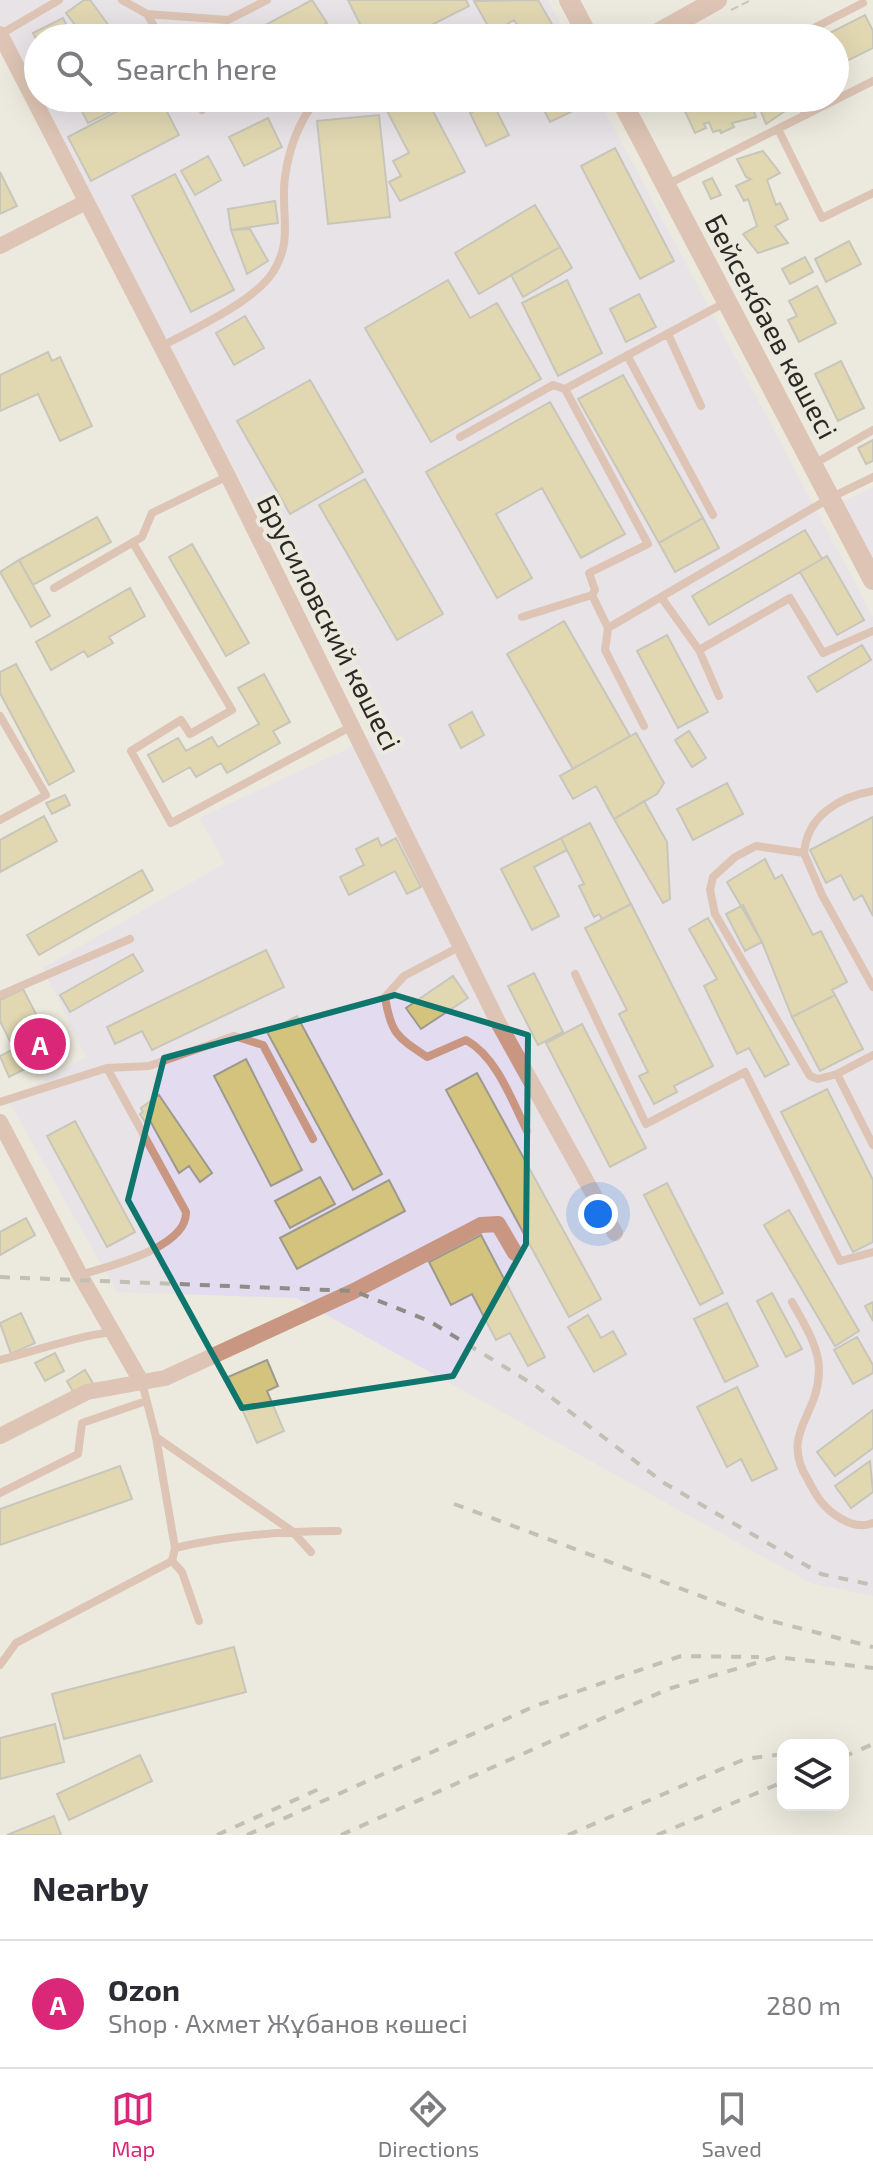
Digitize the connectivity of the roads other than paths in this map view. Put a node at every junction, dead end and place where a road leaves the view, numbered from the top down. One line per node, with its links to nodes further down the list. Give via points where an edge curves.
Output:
1 (59, 0): 12 (lane)
2 (122, 0): 7 (lane)
3 (267, 0): 7 (lane, via 228,20)
4 (569, 0): 9 (street)
5 (717, 0): 10 (street)
6 (863, 3): 11 (lane)
7 (147, 14): 8 (lane)
8 (153, 24)
9 (582, 24)
10 (674, 24)
11 (822, 24)
12 (0, 34): 13 (street, Брусиловский көшесі)
13 (24, 81)
14 (873, 81): 15 (lane)
15 (849, 93)
16 (40, 112): 25 (street, Брусиловский көшесі)
17 (307, 112): 29 (lane, via 299,122 285,179 287,240 272,274 224,314)
18 (627, 112): 23 (street, Бейсекбаев көшесі)
19 (804, 112): 21 (lane)
20 (812, 112): 21 (lane)
21 (806, 115): 22 (lane)
22 (778, 129): 23 (lane); 24 (lane, via 822,218)
23 (666, 185): 27 (street, Бейсекбаев көшесі)
24 (873, 193)
25 (86, 202): 26 (street); 29 (street, Брусиловский көшесі)
26 (0, 246)
27 (727, 302): 28 (lane); 35 (street, Бейсекбаев көшесі)
28 (668, 334): 30 (lane); 32 (lane)
29 (161, 347): 36 (street, Брусиловский көшесі)
30 (627, 355): 31 (lane); 39 (lane)
31 (565, 389): 34 (lane, via 553,385); 43 (lane, via 648,544 589,573)
32 (701, 406)
33 (873, 430): 35 (lane)
34 (460, 437)
35 (813, 464): 38 (street, Бейсекбаев көшесі)
36 (228, 476): 40 (lane, via 152,513 142,537); 51 (street, Брусиловский көшесі)
37 (873, 477): 38 (lane)
38 (830, 498): 41 (street, Бейсекбаев көшесі); 44 (lane)
39 (713, 515)
40 (133, 543): 42 (lane); 51 (lane, via 232,710 190,734 181,720 131,751 171,823)
41 (873, 580)
42 (54, 588)
43 (592, 595): 45 (lane); 46 (lane)
44 (661, 597): 46 (lane); 48 (lane)
45 (522, 617)
46 (608, 628): 52 (lane, via 605,650)
47 (873, 631): 48 (lane, via 823,653 790,598)
48 (699, 650): 49 (lane)
49 (719, 696)
50 (0, 716): 54 (lane, via 46,795)
51 (353, 725): 57 (street, Брусиловский көшесі)
52 (644, 726)
53 (873, 791): 55 (lane, via 852,795 817,817 805,837)
54 (0, 820)
55 (804, 853): 59 (lane); 63 (lane, via 756,846 713,877 710,890 715,914 810,1076)
56 (130, 939): 60 (lane)
57 (461, 946): 66 (lane, via 404,976 385,997 388,1021 393,1034 427,1057 466,1040 476,1045 505,1085); 69 (street, Брусиловский көшесі)
58 (575, 974): 70 (lane, via 646,1124 745,1072 840,1261)
59 (873, 987)
60 (0, 995)
61 (873, 1055): 63 (lane)
62 (107, 1068): 64 (lane); 67 (lane, via 149,1066 234,1036 249,1038 263,1045); 72 (lane, via 186,1212 186,1222 177,1235 135,1258)
63 (837, 1074): 68 (lane)
64 (0, 1102)
65 (0, 1122): 72 (street)
66 (527, 1131)
67 (313, 1139)
68 (873, 1145)
69 (615, 1233)
70 (873, 1252)
71 (515, 1253): 76 (street, via 498,1224 481,1225 306,1313 165,1378)
72 (80, 1275): 74 (street)
73 (792, 1302): 81 (lane, via 812,1340 819,1370 810,1412 796,1440 796,1461 824,1506 846,1522)
74 (112, 1332): 75 (lane, via 73,1337); 76 (street)
75 (0, 1360)
76 (142, 1383): 77 (lane); 78 (street, via 87,1392)
77 (146, 1401): 79 (lane); 80 (lane, via 82,1423 78,1454)
78 (0, 1436)
79 (156, 1437): 82 (lane); 84 (lane)
80 (0, 1493)
81 (873, 1523)
82 (292, 1531): 83 (lane); 84 (lane, via 215,1538); 85 (lane)
83 (338, 1531)
84 (175, 1548): 86 (lane)
85 (311, 1552)
86 (172, 1561): 87 (lane, via 182,1572); 88 (lane, via 16,1643)
87 (199, 1621)
88 (0, 1665)

